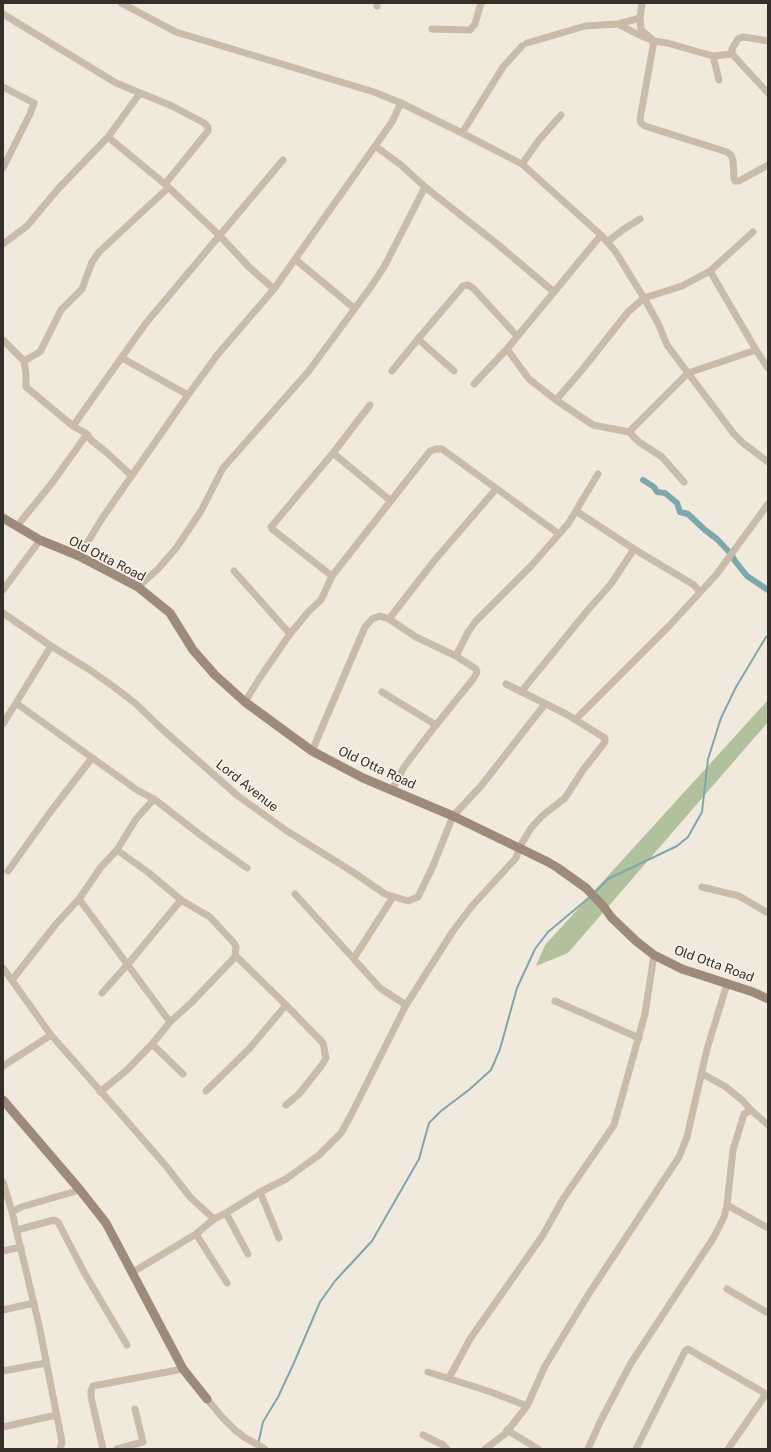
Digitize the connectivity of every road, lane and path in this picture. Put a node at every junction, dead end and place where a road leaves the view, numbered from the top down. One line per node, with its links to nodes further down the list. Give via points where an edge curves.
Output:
1 (121, 3): 16 (street, via 176,32 374,92)
2 (481, 3): 7 (street, via 475,24 470,30)
3 (642, 3): 5 (street)
4 (3, 14): 14 (street, via 116,83)
5 (640, 18): 6 (street); 8 (street, via 641,30)
6 (618, 24): 8 (street); 18 (street, via 586,26 525,44 503,67)
7 (432, 29)
8 (654, 41): 11 (street); 23 (street, via 641,123 727,152 733,160 735,181)
9 (768, 41): 10 (street, via 743,37 738,39)
10 (732, 54): 11 (street); 15 (street)
11 (713, 56): 12 (street)
12 (719, 80)
13 (3, 87): 24 (street, via 34,103)
14 (140, 93): 19 (street); 25 (street, via 172,106 208,127 208,131)
15 (768, 93)
16 (401, 103): 18 (street); 20 (street, via 392,122)
17 (561, 115): 22 (street)
18 (462, 132): 22 (street)
19 (108, 136): 25 (street); 32 (street, via 27,226)
20 (374, 146): 26 (street, via 401,165); 33 (street)
21 (283, 160): 30 (street)
22 (522, 164): 29 (street)
23 (768, 165)
24 (3, 168)
25 (166, 186): 30 (street); 45 (street, via 99,252 92,262 82,289 61,310 40,352)
26 (425, 187): 36 (street, via 496,242); 38 (street, via 384,266)
27 (640, 219): 31 (street)
28 (753, 232): 34 (street)
29 (601, 235): 31 (street); 36 (street)
30 (220, 236): 35 (street); 44 (street, via 146,323)
31 (607, 242): 37 (street)
32 (3, 244)
33 (296, 260): 35 (street); 38 (street)
34 (710, 271): 37 (street, via 682,286); 43 (street)
35 (274, 289): 51 (street, via 218,354)
36 (554, 292): 39 (street)
37 (644, 298): 49 (street, via 667,345); 52 (street, via 628,312)
38 (354, 308): 74 (street, via 308,372 223,468 201,511 178,547)
39 (517, 336): 40 (street, via 468,285 463,286); 42 (street)
40 (418, 339): 47 (street); 48 (street)
41 (3, 340): 45 (street)
42 (507, 349): 50 (street); 52 (street, via 529,379)
43 (756, 350): 46 (street); 49 (street)
44 (122, 358): 51 (street); 54 (street)
45 (24, 361): 54 (street, via 26,387)
46 (768, 368)
47 (392, 371)
48 (454, 371)
49 (688, 373): 55 (street); 58 (street, via 734,434)
50 (474, 384)
51 (188, 395): 60 (street)
52 (556, 400): 55 (street, via 593,425)
53 (370, 405): 57 (street)
54 (72, 426): 56 (street)
55 (629, 432): 61 (street, via 662,457)
56 (87, 434): 60 (street); 67 (street)
57 (333, 453): 63 (street); 73 (street, via 271,527)
58 (768, 462)
59 (598, 474): 65 (street)
60 (132, 476): 71 (street)
61 (684, 482)
62 (496, 489): 63 (street, via 442,449 436,449 430,451); 68 (street); 78 (street, via 439,555)
63 (391, 501): 73 (street)
64 (768, 504): 76 (street, via 716,575)
65 (576, 511): 68 (street); 70 (street)
66 (3, 518): 67 (street, Old Otta Road)
67 (17, 526): 69 (street, Old Otta Road)
68 (559, 534): 81 (street, via 476,622)
69 (40, 540): 71 (street, Old Otta Road); 75 (street)
70 (634, 549): 76 (street, via 694,585); 84 (street, via 611,584)
71 (79, 556): 74 (street, Old Otta Road)
72 (234, 571): 79 (street)
73 (332, 576): 79 (street, via 321,600)
74 (138, 588): 85 (street, Old Otta Road, via 170,613 193,650 215,675)
75 (3, 590)
76 (700, 592): 88 (street)
77 (3, 613): 80 (street, Lord Avenue)
78 (389, 619): 81 (street, via 416,637); 91 (street, via 380,616 372,619 365,627)
79 (290, 634): 85 (street)
80 (51, 646): 86 (street); 102 (street, Lord Avenue, via 90,670 135,703 238,796 287,831)
81 (456, 656): 90 (street, via 476,668 477,672)
82 (506, 684): 84 (street)
83 (382, 692): 90 (street)
84 (521, 692): 87 (street)
85 (245, 702): 91 (street, Old Otta Road)
86 (16, 703): 89 (street); 92 (street)
87 (545, 704): 88 (street); 95 (street)
88 (575, 720): 96 (street, via 605,738 605,742 565,798 531,828)
89 (3, 724)
90 (436, 725): 93 (street, via 404,767)
91 (312, 751): 93 (street, Old Otta Road)
92 (92, 758): 94 (street, via 137,790); 99 (street)
93 (392, 790): 95 (street, Old Otta Road)
94 (154, 798): 97 (street, via 136,819); 98 (street, via 202,837)
95 (453, 816): 96 (street, Old Otta Road); 102 (street, Lord Avenue, via 418,897 408,901)
96 (519, 848): 106 (street, Old Otta Road, via 558,868 578,882 611,917); 117 (street, via 516,858 453,931)
97 (117, 850): 103 (street, via 101,867); 104 (street)
98 (247, 868)
99 (8, 871)
100 (702, 887): 105 (street, via 739,896)
101 (295, 894): 108 (street)
102 (393, 897): 108 (street)
103 (79, 899): 109 (street); 111 (street)
104 (181, 900): 107 (street, via 210,917 234,943); 109 (street)
105 (768, 913)
106 (654, 955): 112 (street, Old Otta Road, via 682,969); 120 (street, via 646,1014)
107 (235, 956): 116 (street); 118 (street)
108 (354, 958): 117 (street, via 380,988)
109 (128, 964): 113 (street); 118 (street)
110 (3, 968): 111 (street)
111 (12, 980): 119 (street)
112 (727, 984): 114 (street, Old Otta Road); 124 (street)
113 (102, 993)
114 (768, 999)
115 (555, 1001): 120 (street)
116 (286, 1005): 125 (street, via 249,1048); 128 (street, via 323,1043 326,1058 299,1094)
117 (406, 1005): 133 (street, via 341,1133 319,1155 286,1179)
118 (170, 1022): 121 (street)
119 (51, 1035): 122 (street); 126 (street)
120 (639, 1038): 156 (street, via 614,1125 563,1199 543,1235 470,1339)
121 (152, 1044): 123 (street); 126 (street, via 127,1070)
122 (3, 1066)
123 (183, 1074)
124 (702, 1074): 129 (street, via 726,1087); 159 (street, via 680,1157 544,1366)
125 (206, 1091)
126 (100, 1092): 137 (street, via 190,1197)
127 (3, 1100): 132 (street)
128 (286, 1105)
129 (751, 1110): 130 (street); 134 (street, via 744,1114 733,1150)
130 (768, 1125)
131 (3, 1182): 135 (street)
132 (80, 1190): 135 (street); 145 (street, via 106,1223)
133 (260, 1192): 136 (street); 141 (street)
134 (728, 1205): 138 (street); 172 (street, via 714,1237 631,1363)
135 (12, 1212): 139 (street)
136 (226, 1213): 137 (street); 144 (street)
137 (214, 1219): 140 (street)
138 (768, 1228)
139 (17, 1230): 142 (street); 151 (street, via 54,1220 58,1222 85,1274)
140 (196, 1234): 145 (street); 146 (street)
141 (279, 1238)
142 (21, 1247): 143 (street); 148 (street)
143 (3, 1251)
144 (248, 1254)
145 (133, 1272): 153 (street)
146 (227, 1283)
147 (727, 1289): 150 (street)
148 (34, 1303): 149 (street); 152 (street)
149 (3, 1310)
150 (768, 1313)
151 (127, 1344)
152 (46, 1363): 154 (street); 161 (street)
153 (183, 1369): 158 (street); 166 (street, via 93,1386 91,1397)
154 (3, 1371)
155 (428, 1372): 156 (street)
156 (449, 1378): 159 (street)
157 (767, 1395): 173 (street, via 688,1349 684,1351); 174 (street)
158 (208, 1399): 168 (street, via 222,1417 244,1437)
159 (527, 1406): 163 (street)
160 (135, 1409): 167 (street, via 143,1442)
161 (56, 1415): 162 (street); 165 (street, via 62,1442)
162 (3, 1427)
163 (507, 1430): 170 (street); 171 (street)
164 (423, 1435): 169 (street)
165 (60, 1449)
166 (103, 1449)
167 (117, 1449)
168 (265, 1449)
169 (447, 1449)
170 (485, 1449)
171 (538, 1449)
172 (588, 1449)
173 (636, 1449)
174 (728, 1449)

